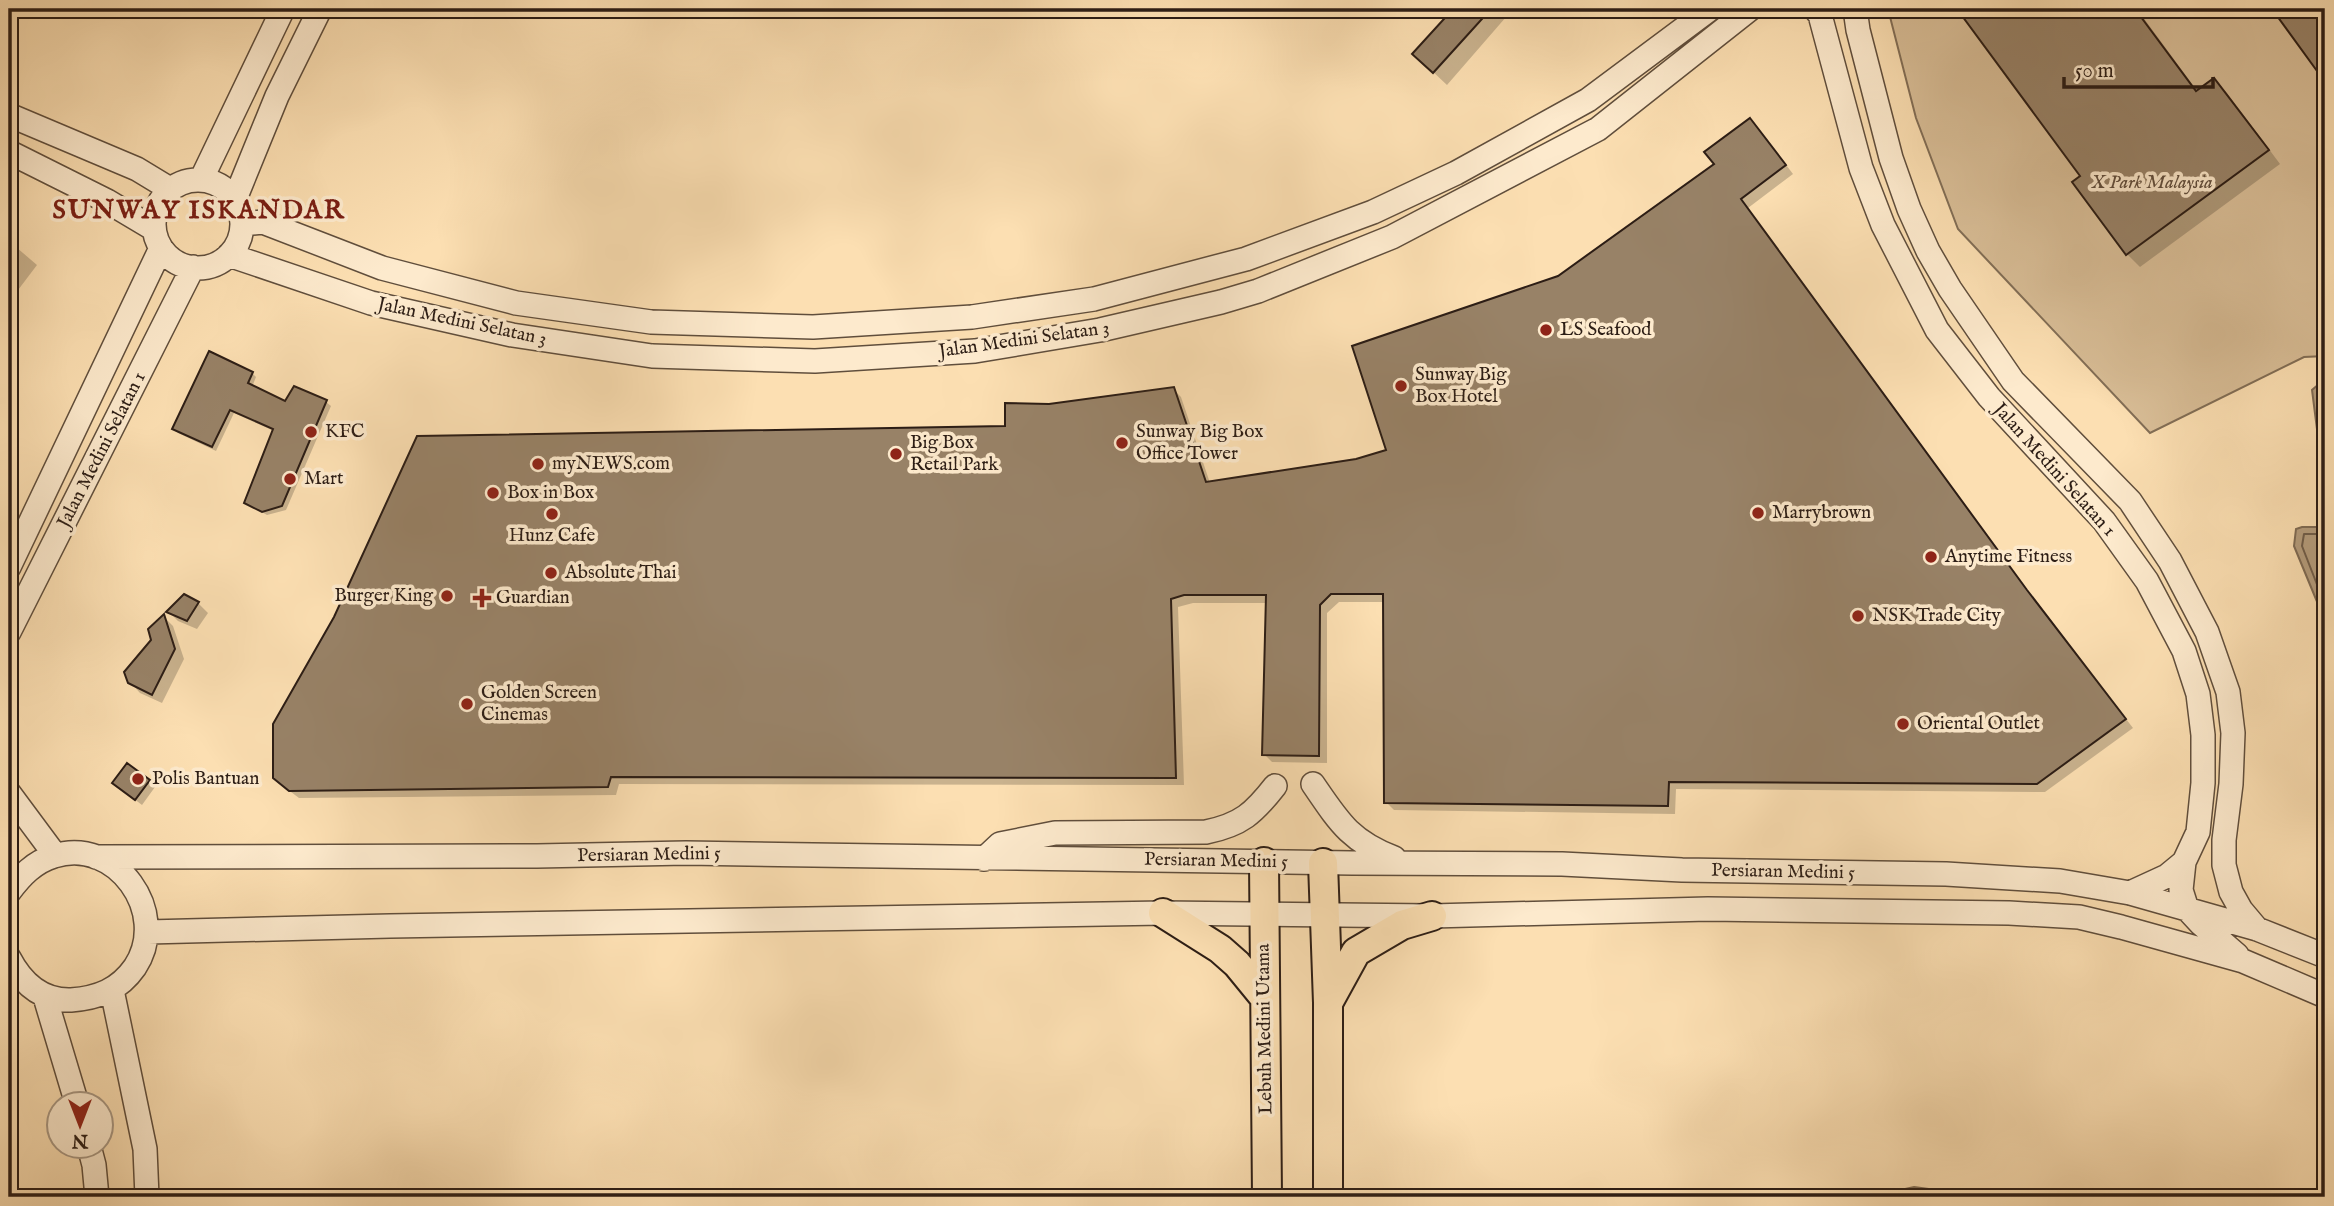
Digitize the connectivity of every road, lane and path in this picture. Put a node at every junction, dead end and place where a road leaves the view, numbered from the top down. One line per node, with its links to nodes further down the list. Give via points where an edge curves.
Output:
1 (283, 9): 9 (street)
2 (320, 9): 11 (street, via 277,96)
3 (1710, 9): 12 (street, Jalan Medini Selatan 3, via 1588,100 1456,173 1373,212 1247,259 1094,299 972,317 813,327 652,322 516,303 383,268 263,222)
4 (1750, 9): 14 (street, Jalan Medini Selatan 3, via 1598,129 1392,237 1221,302 1100,330 975,351 815,361 652,356 512,335 371,303)
5 (1815, 9): 25 (street, Jalan Medini Selatan 1, via 1861,168 1937,330 1989,397 2104,522 2147,581 2184,651 2198,694 2203,783 2197,832)
6 (1855, 9): 35 (street, Jalan Medini Selatan 1, via 1891,158 1928,251 2013,381 2130,501 2170,561 2207,632 2228,692 2233,733 2224,865 2231,892)
7 (9, 116): 10 (street, via 137,169)
8 (9, 152): 13 (street, via 107,201)
9 (201, 180): 10 (street, via 185,181); 11 (street, via 220,186)
10 (170, 189): 13 (street, via 155,211)
11 (235, 199): 12 (street)
12 (243, 224): 14 (street)
13 (158, 238): 15 (street, via 175,261); 16 (street, Jalan Medini Selatan 1)
14 (229, 255): 15 (street, via 212,265)
15 (192, 267): 17 (street, Jalan Medini Selatan 1)
16 (9, 567)
17 (9, 632)
18 (1313, 785): 27 (street, via 1352,836 1369,849)
19 (1275, 786): 23 (street, via 1256,811 1219,829 1055,832 1000,844)
20 (9, 793): 21 (street)
21 (55, 855): 22 (street, Persiaran Medini 5); 28 (street, via 32,866)
22 (96, 857): 23 (street, Persiaran Medini 5, via 686,853); 36 (street, via 118,869 138,893)
23 (984, 859): 24 (street, Persiaran Medini 5)
24 (1264, 862): 26 (street, Persiaran Medini 5); 32 (main road, Lebuh Medini Utama)
25 (2184, 862): 29 (street, via 2167,876); 30 (street, Jalan Medini Selatan 1, via 2181,890)
26 (1323, 863): 27 (street, Persiaran Medini 5); 33 (main road)
27 (1406, 863): 29 (street, Persiaran Medini 5, via 1946,874 2060,881)
28 (9, 892)
29 (2130, 893): 30 (street, Persiaran Medini 5)
30 (2187, 909): 35 (street, Persiaran Medini 5); 39 (street)
31 (1163, 913): 32 (street, Persiaran Medini 5); 36 (street, Persiaran Medini 5); 43 (main road, via 1220,948)
32 (1263, 914): 33 (street, Persiaran Medini 5); 43 (main road, Lebuh Medini Utama)
33 (1324, 915): 34 (street, Persiaran Medini 5); 44 (main road)
34 (1432, 916): 39 (street, Persiaran Medini 5, via 1708,909 2079,917); 44 (main road, via 1402,925 1356,952)
35 (2257, 929): 37 (street, Persiaran Medini 5)
36 (148, 932): 40 (street, via 137,963)
37 (2325, 956)
38 (9, 958): 42 (street, via 32,990)
39 (2248, 963): 41 (street, Persiaran Medini 5)
40 (112, 990): 42 (street, via 80,999); 48 (street, via 145,1149)
41 (2325, 996)
42 (45, 997): 45 (street)
43 (1264, 997): 49 (main road, Lebuh Medini Utama)
44 (1328, 1003): 50 (main road)
45 (73, 1090)
46 (93, 1160): 47 (street)
47 (97, 1197)
48 (147, 1197)
49 (1266, 1197)
50 (1328, 1197)

